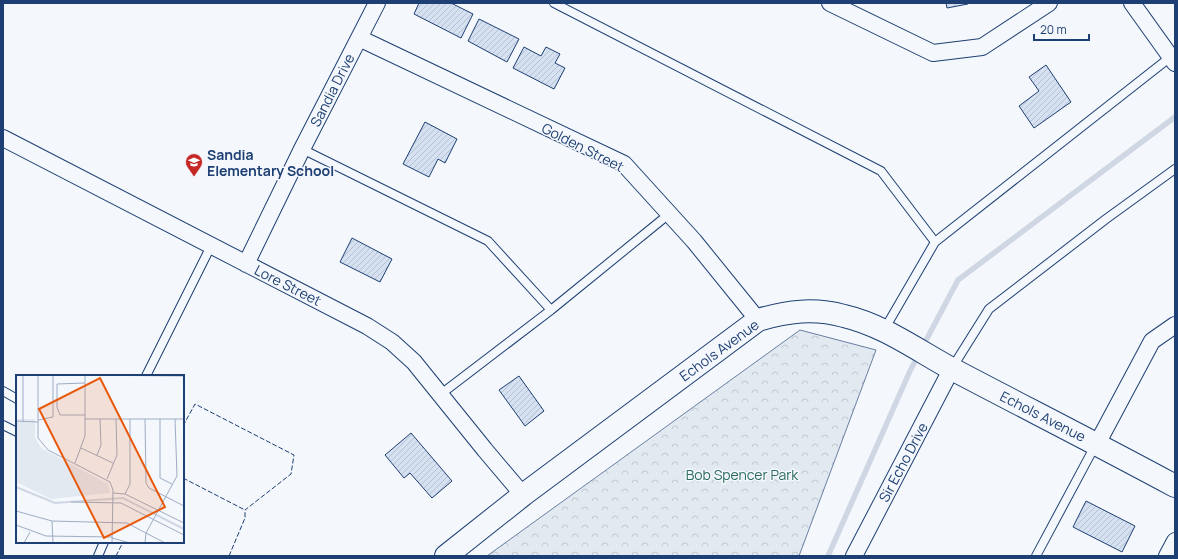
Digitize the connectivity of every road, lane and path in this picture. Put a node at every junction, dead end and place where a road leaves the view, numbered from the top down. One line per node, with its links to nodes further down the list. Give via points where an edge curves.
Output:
1 (377, 3): 6 (street, Sandia Drive)
2 (554, 3): 12 (lane, via 881,172)
3 (830, 3): 4 (street, via 933,53 982,47)
4 (1049, 3)
5 (1132, 3): 7 (street)
6 (359, 38): 9 (street, Sandia Drive); 11 (street, Golden Street, via 624,164)
7 (1174, 58): 12 (lane)
8 (3, 138): 13 (street, Lore Street)
9 (302, 149): 14 (street, Sandia Drive); 15 (lane, via 488,241)
10 (1175, 169): 19 (lane, via 989,309)
11 (669, 214): 15 (lane); 16 (street, Golden Street)
12 (935, 242): 18 (lane)
13 (211, 246): 14 (street, Lore Street); 20 (lane)
14 (246, 264): 22 (street, Lore Street, via 392,342 414,362)
15 (551, 310): 22 (lane)
16 (758, 320): 18 (street, Echols Avenue, via 797,311 822,311 865,322); 28 (street, Echols Avenue)
17 (1175, 325): 26 (street, via 1152,341)
18 (887, 333): 19 (street, Echols Avenue)
19 (952, 368): 26 (street, Echols Avenue); 33 (street, Sir Echo Drive)
20 (146, 375)
21 (3, 391): 23 (lane)
22 (441, 394): 28 (street, Lore Street)
23 (16, 398)
24 (3, 425): 25 (lane)
25 (16, 432)
26 (1097, 444): 27 (street, Echols Avenue); 34 (lane)
27 (1175, 486)
28 (524, 495): 32 (street, Echols Avenue)
29 (1175, 542): 35 (street)
30 (104, 543): 31 (lane)
31 (98, 556)
32 (446, 556)
33 (854, 556)
34 (1036, 556)
35 (1167, 556)

